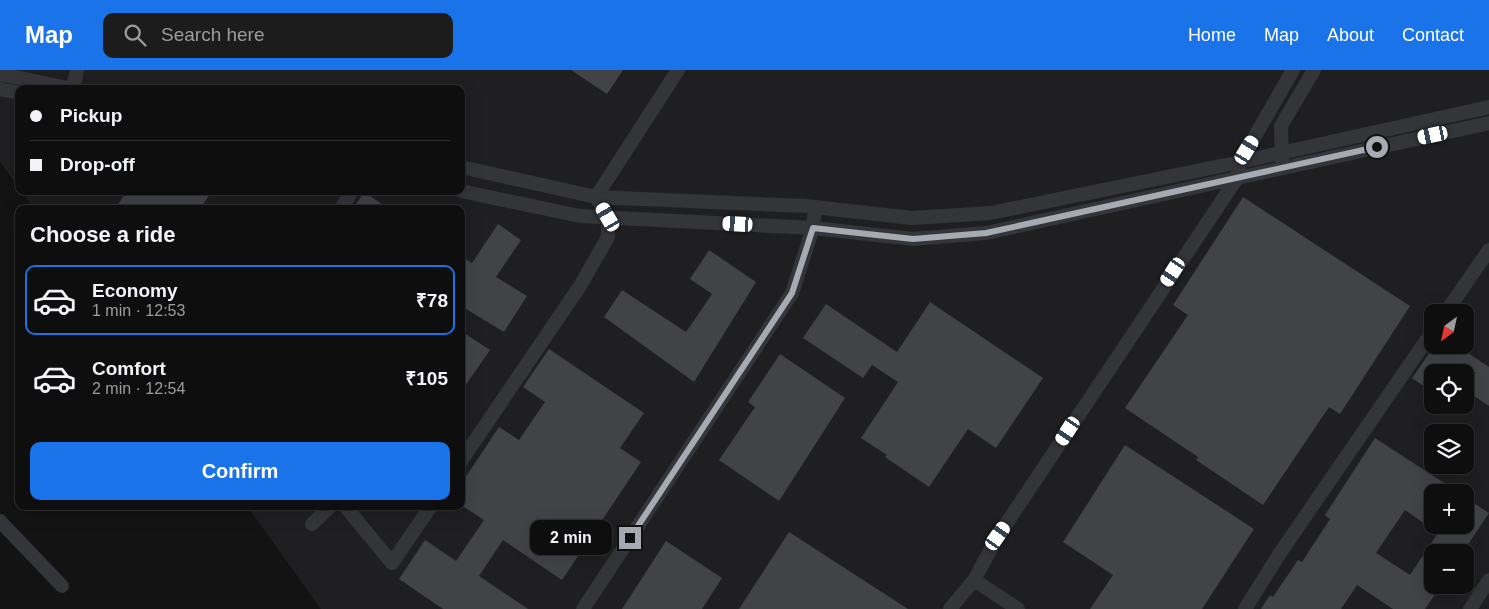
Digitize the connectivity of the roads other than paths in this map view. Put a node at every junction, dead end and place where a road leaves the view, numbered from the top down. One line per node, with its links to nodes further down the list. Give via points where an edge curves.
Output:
1 (77, 70): 7 (street)
2 (678, 70): 18 (street)
3 (1293, 70): 13 (street)
4 (1314, 70): 12 (street, via 1281,126)
5 (0, 74): 6 (street)
6 (54, 85)
7 (74, 85)
8 (0, 89): 9 (street)
9 (15, 93)
10 (1489, 107): 12 (street)
11 (1489, 123): 15 (street)
12 (1280, 152): 13 (street); 15 (street)
13 (1240, 162): 16 (street); 19 (street, via 991,213 912,218)
14 (465, 168): 18 (street)
15 (1283, 168): 16 (street)
16 (1237, 178): 21 (street, via 986,233 913,239); 31 (street, via 998,536)
17 (465, 192): 20 (street, via 580,216)
18 (596, 197): 19 (street); 20 (street)
19 (815, 207): 21 (street)
20 (608, 217): 21 (street); 25 (street, via 608,237 580,286)
21 (813, 228): 34 (street, via 792,293)
22 (1489, 250): 23 (street)
23 (1452, 304)
24 (1424, 344): 37 (street)
25 (465, 456)
26 (327, 510): 30 (street)
27 (348, 510): 28 (street, via 392,563)
28 (428, 510)
29 (0, 521): 33 (street)
30 (312, 524)
31 (974, 580): 35 (street); 36 (street)
32 (1489, 580): 38 (street)
33 (62, 586)
34 (583, 609)
35 (950, 609)
36 (1018, 609)
37 (1245, 609)
38 (1470, 609)

